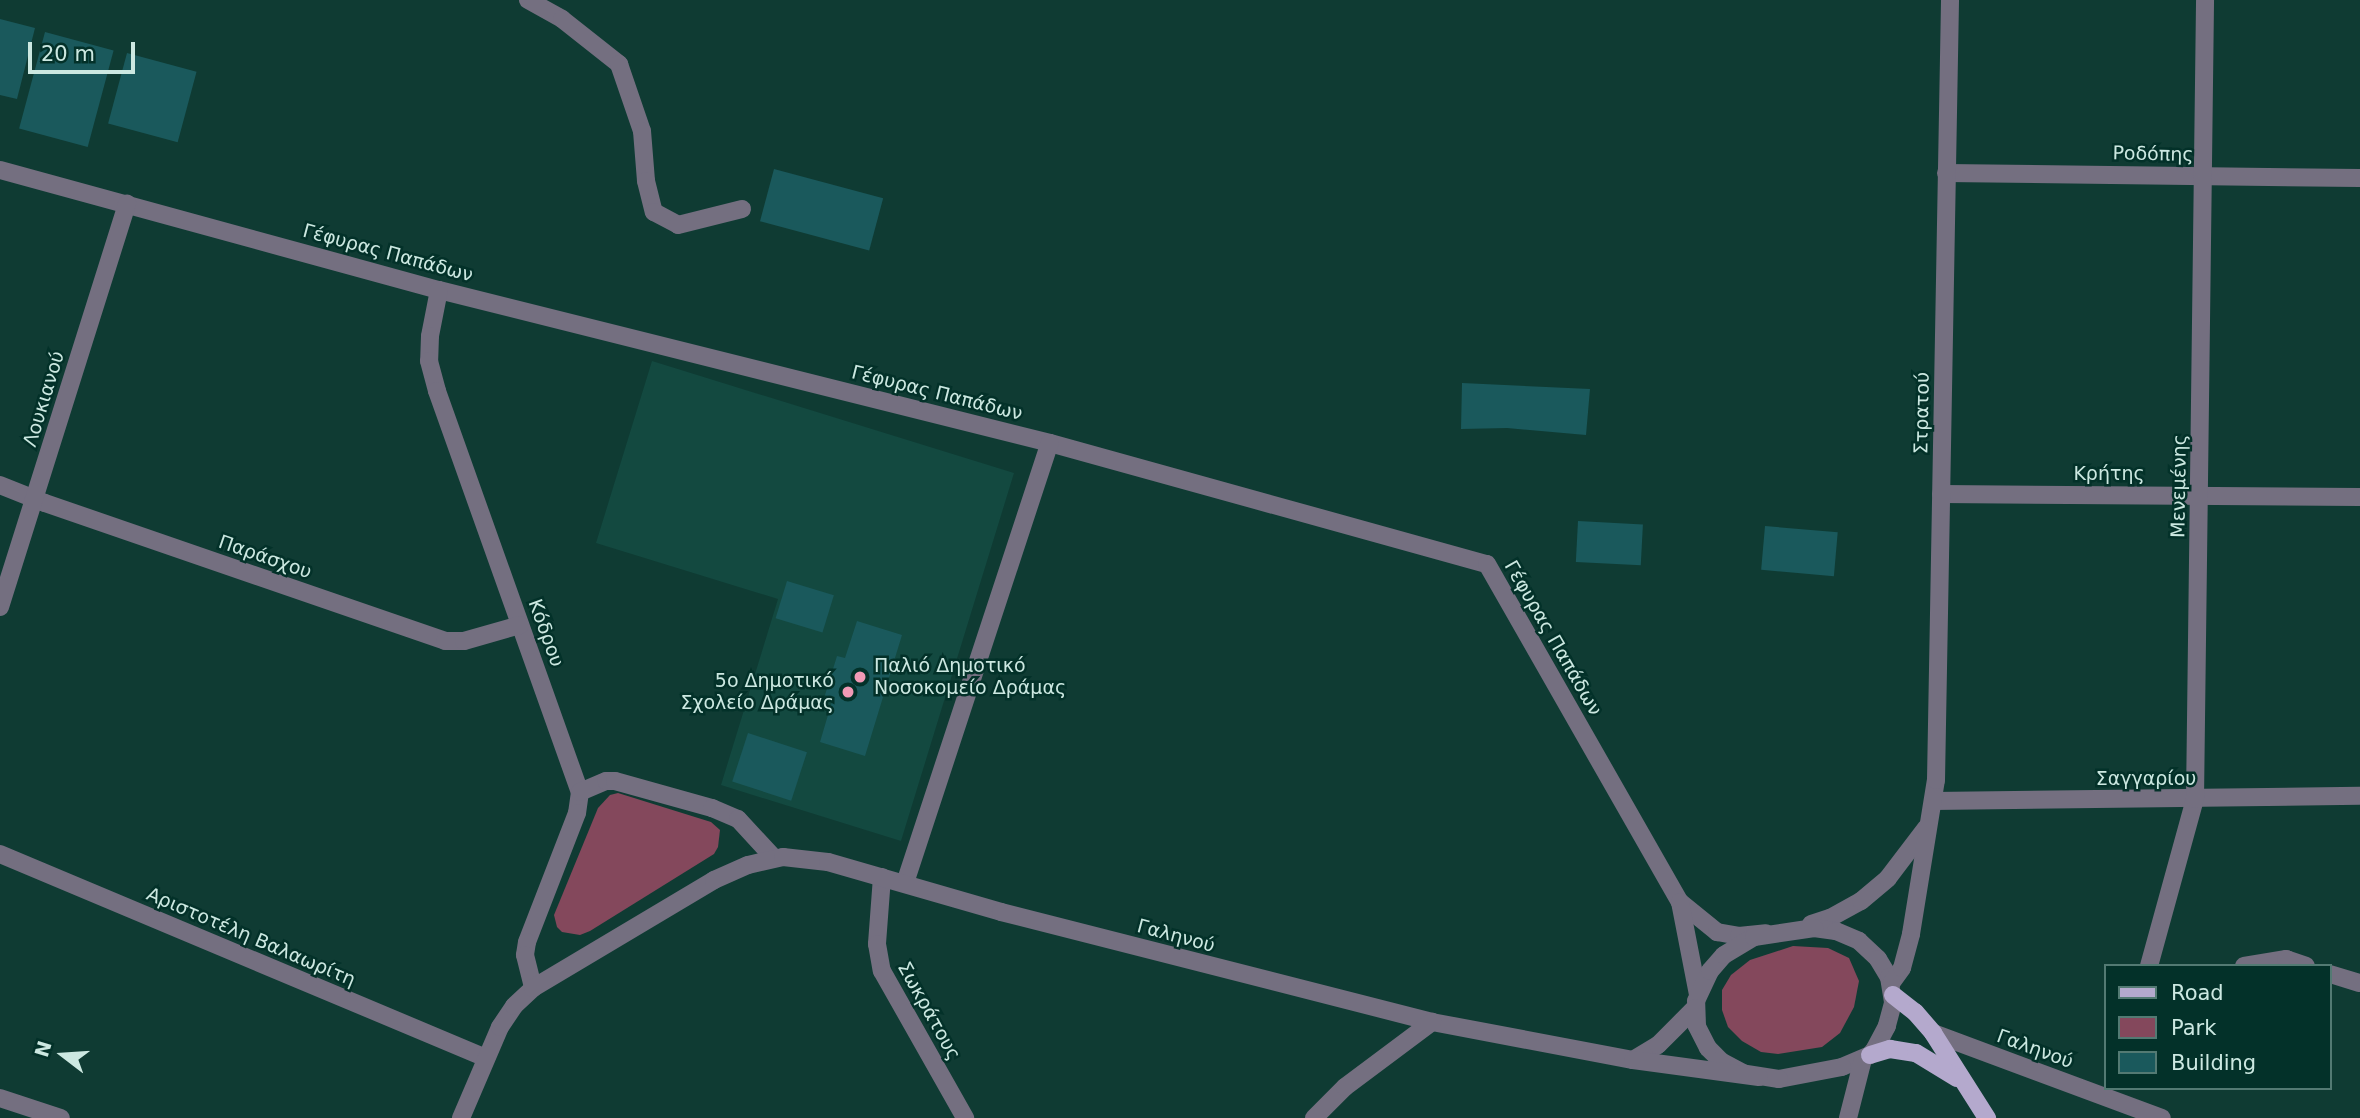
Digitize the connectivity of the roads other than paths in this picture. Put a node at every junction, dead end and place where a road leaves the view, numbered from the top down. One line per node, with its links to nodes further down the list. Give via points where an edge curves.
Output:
1 (528, 0): 9 (street, via 562,19 619,64 642,131 654,212 678,225)
2 (1950, 0): 5 (street, Στρατού)
3 (2205, 0): 6 (street, Μενεμένης)
4 (0, 170): 8 (street, Γέφυρας Παπάδων)
5 (1946, 173): 6 (street, Ροδόπης); 13 (street, Στρατού)
6 (2203, 176): 7 (street, Ροδόπης); 14 (street, Μενεμένης)
7 (2360, 178)
8 (127, 203): 10 (street, Γέφυρας Παπάδων); 16 (street, Λουκιανού)
9 (742, 209)
10 (439, 290): 11 (street, Γέφυρας Παπάδων); 18 (street, Κόδρου, via 429,362)
11 (1050, 443): 27 (street); 28 (street, Γέφυρας Παπάδων, via 1487,564)
12 (0, 485): 16 (street, Παράσχου)
13 (1941, 494): 14 (street, Κρήτης); 22 (street, Στρατού)
14 (2200, 495): 15 (street, Κρήτης); 21 (street, Μενεμένης)
15 (2360, 497)
16 (34, 499): 17 (street, Λουκιανού); 18 (street, Παράσχου, via 444,640 464,641)
17 (0, 607)
18 (520, 625): 19 (street, Κόδρου)
19 (580, 792): 25 (street, via 615,781 712,808 738,820); 36 (street, via 577,813 527,942 525,954)
20 (2360, 796): 21 (street, Σαγγαρίου)
21 (2195, 799): 22 (street, Σαγγαρίου); 31 (street, Μενεμένης)
22 (1933, 800): 23 (street, Στρατού)
23 (1928, 825): 29 (street, Στρατού, via 1888,878 1861,901); 37 (street, Στρατού, via 1911,934)
24 (0, 855): 42 (street, Αριστοτέλη Βαλαωρίτη)
25 (774, 858): 26 (street, Γαληνού, via 814,859); 36 (street, Γαληνού, via 714,880)
26 (881, 877): 27 (street, Γαληνού); 50 (street, Σωκράτους, via 877,944 882,971)
27 (905, 883): 39 (street, Γαληνού, via 1001,912)
28 (1681, 902): 30 (street, Γέφυρας Παπάδων, via 1717,932 1739,936); 38 (street, Γέφυρας Παπάδων)
29 (1797, 929): 30 (street); 37 (street, via 1836,931 1859,941 1882,964)
30 (1766, 933): 38 (street, via 1724,955 1707,976)
31 (2150, 964)
32 (2256, 964): 33 (street, via 2286,959)
33 (2300, 964)
34 (2332, 975): 35 (street)
35 (2360, 983)
36 (533, 988): 42 (street, via 504,1020)
37 (1893, 989): 40 (main road); 41 (street, via 1887,1026)
38 (1697, 1002): 43 (street, via 1658,1045); 44 (street, via 1699,1031 1713,1054 1727,1065)
39 (1432, 1022): 43 (street, Γαληνού); 51 (street, via 1345,1087)
40 (1933, 1033): 45 (main road); 46 (street, Γαληνού)
41 (1866, 1057): 44 (street, via 1822,1073); 45 (main road, via 1890,1049 1916,1053); 52 (street)
42 (486, 1058): 49 (street)
43 (1633, 1060): 44 (street, Γαληνού)
44 (1759, 1077)
45 (1970, 1090): 53 (main road)
46 (2109, 1093): 54 (street, Γαληνού)
47 (0, 1098): 48 (street)
48 (61, 1118)
49 (461, 1118)
50 (965, 1118)
51 (1314, 1118)
52 (1848, 1118)
53 (1987, 1118)
54 (2162, 1118)

